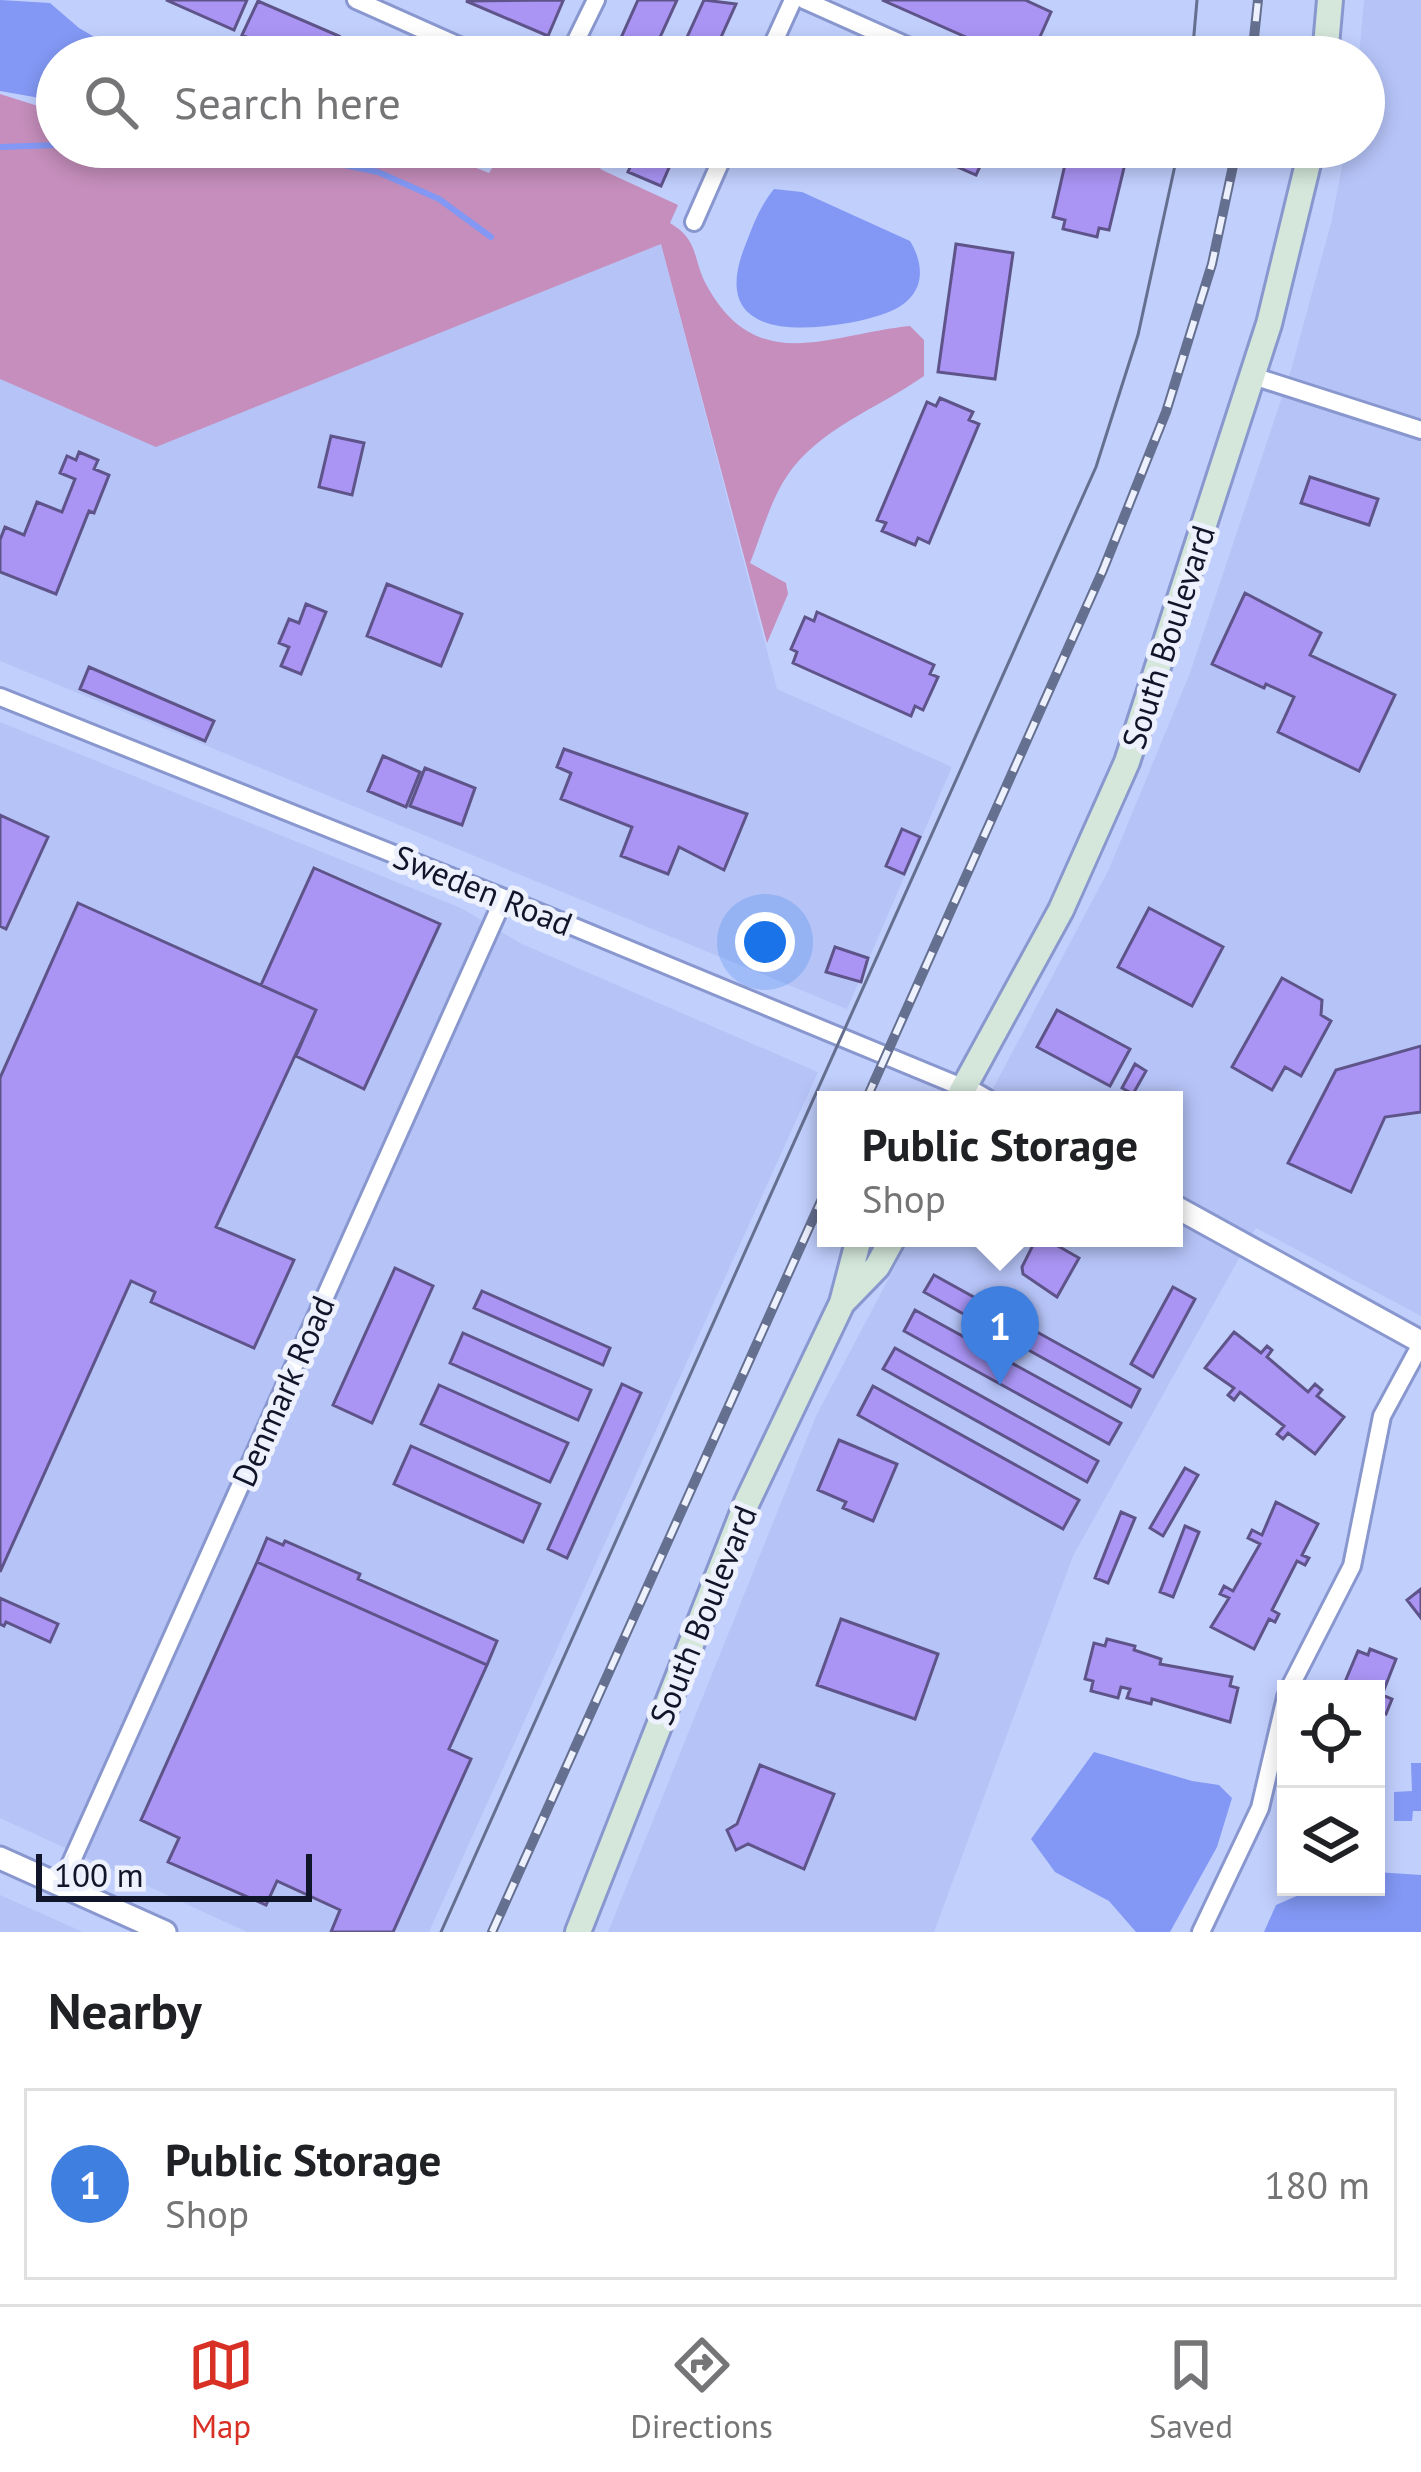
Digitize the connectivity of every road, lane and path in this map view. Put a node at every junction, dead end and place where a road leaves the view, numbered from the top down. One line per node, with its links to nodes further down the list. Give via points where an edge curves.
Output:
1 (356, 0): 6 (street)
2 (596, 0): 7 (street)
3 (793, 0): 8 (street)
4 (804, 0): 9 (street)
5 (1330, 0): 10 (main road)
6 (437, 36)
7 (578, 36)
8 (777, 36)
9 (885, 36)
10 (1327, 36)
11 (718, 168): 13 (street)
12 (1307, 168): 14 (main road, South Boulevard)
13 (694, 222)
14 (1253, 376): 15 (street); 19 (main road, South Boulevard, via 1127,762)
15 (1421, 430)
16 (0, 697): 17 (street, Sweden Road)
17 (504, 898): 18 (street, Sweden Road); 28 (street, Denmark Road)
18 (957, 1091)
19 (971, 1091)
20 (1183, 1211): 24 (street)
21 (857, 1247): 23 (main road, South Boulevard)
22 (888, 1247): 23 (main road, South Boulevard)
23 (842, 1303): 30 (main road, South Boulevard, via 747,1502)
24 (1421, 1343): 25 (street, via 1382,1415 1352,1566)
25 (1294, 1680)
26 (1277, 1736): 31 (street, via 1260,1808)
27 (0, 1858): 28 (street)
28 (61, 1885): 29 (street)
29 (165, 1932)
30 (578, 1932)
31 (1202, 1932)

